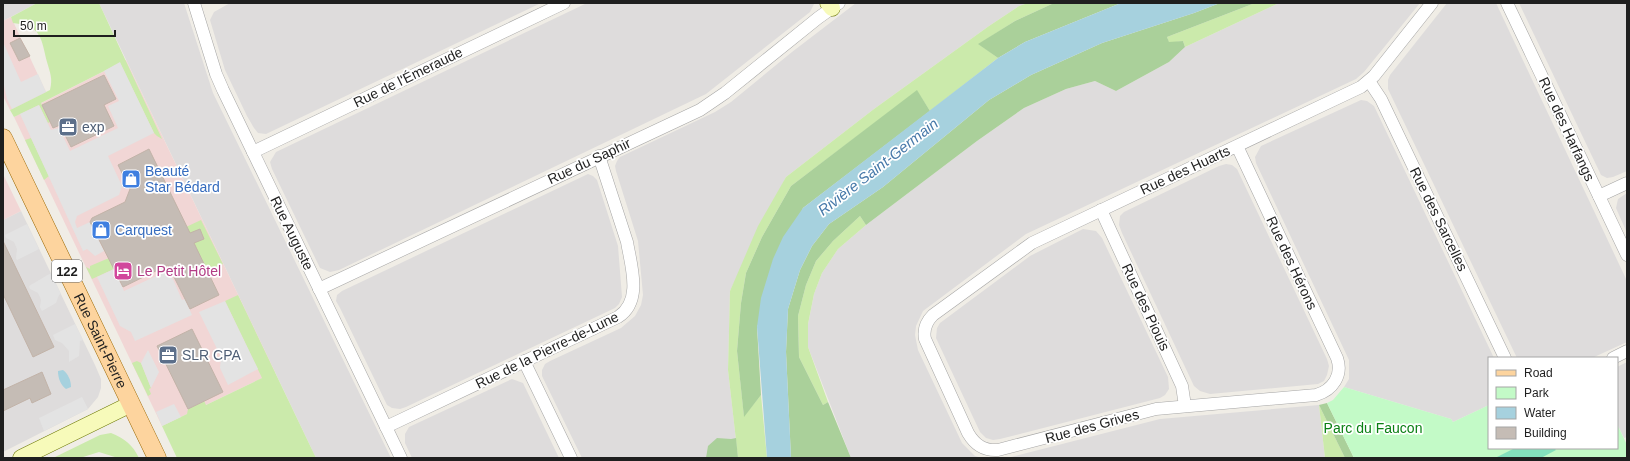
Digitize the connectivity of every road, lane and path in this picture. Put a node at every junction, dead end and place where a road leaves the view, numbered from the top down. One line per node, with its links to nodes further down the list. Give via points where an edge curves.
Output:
1 (564, 3): 9 (street, Rue de l'Émeraude)
2 (1432, 3): 6 (street, Rue des Huarts)
3 (1507, 3): 12 (street, Rue des Harfangs)
4 (198, 4): 9 (street, Rue Auguste, via 216,74)
5 (833, 5): 10 (street, Rue du Saphir, via 712,103)
6 (1369, 81): 8 (street, Rue des Huarts); 18 (street, Rue des Sarcelles, via 1381,99)
7 (3, 138): 22 (main road, Rue Saint-Pierre / 122)
8 (1237, 146): 13 (street, Rue des Huarts); 21 (street, Rue des Hérons, via 1337,358 1340,370)
9 (253, 152): 15 (street, Rue Auguste)
10 (599, 156): 15 (street, Rue du Saphir); 20 (street, Rue de la Pierre-de-Lune, via 627,242 634,291 631,302 626,311 618,317)
11 (1627, 183): 12 (street)
12 (1599, 196): 14 (street, Rue des Harfangs)
13 (1101, 210): 16 (street, Rue des Huarts, via 1025,247 938,310); 23 (street, Rue des Piouis, via 1182,386)
14 (1627, 255)
15 (319, 289): 24 (street, Rue Auguste)
16 (925, 325): 23 (street, Rue des Grives, via 927,345 968,433 986,450 1002,450 1156,409)
17 (1627, 351): 19 (street)
18 (1505, 357)
19 (1615, 357)
20 (524, 361): 24 (street, Rue de la Pierre-de-Lune); 28 (street)
21 (1336, 381): 23 (street, Rue des Grives, via 1328,390 1316,395)
22 (131, 404): 25 (street); 26 (main road, Rue Saint-Pierre / 122)
23 (1185, 406)
24 (386, 428): 27 (street, Rue Auguste)
25 (21, 458)
26 (157, 458)
27 (401, 458)
28 (571, 458)

